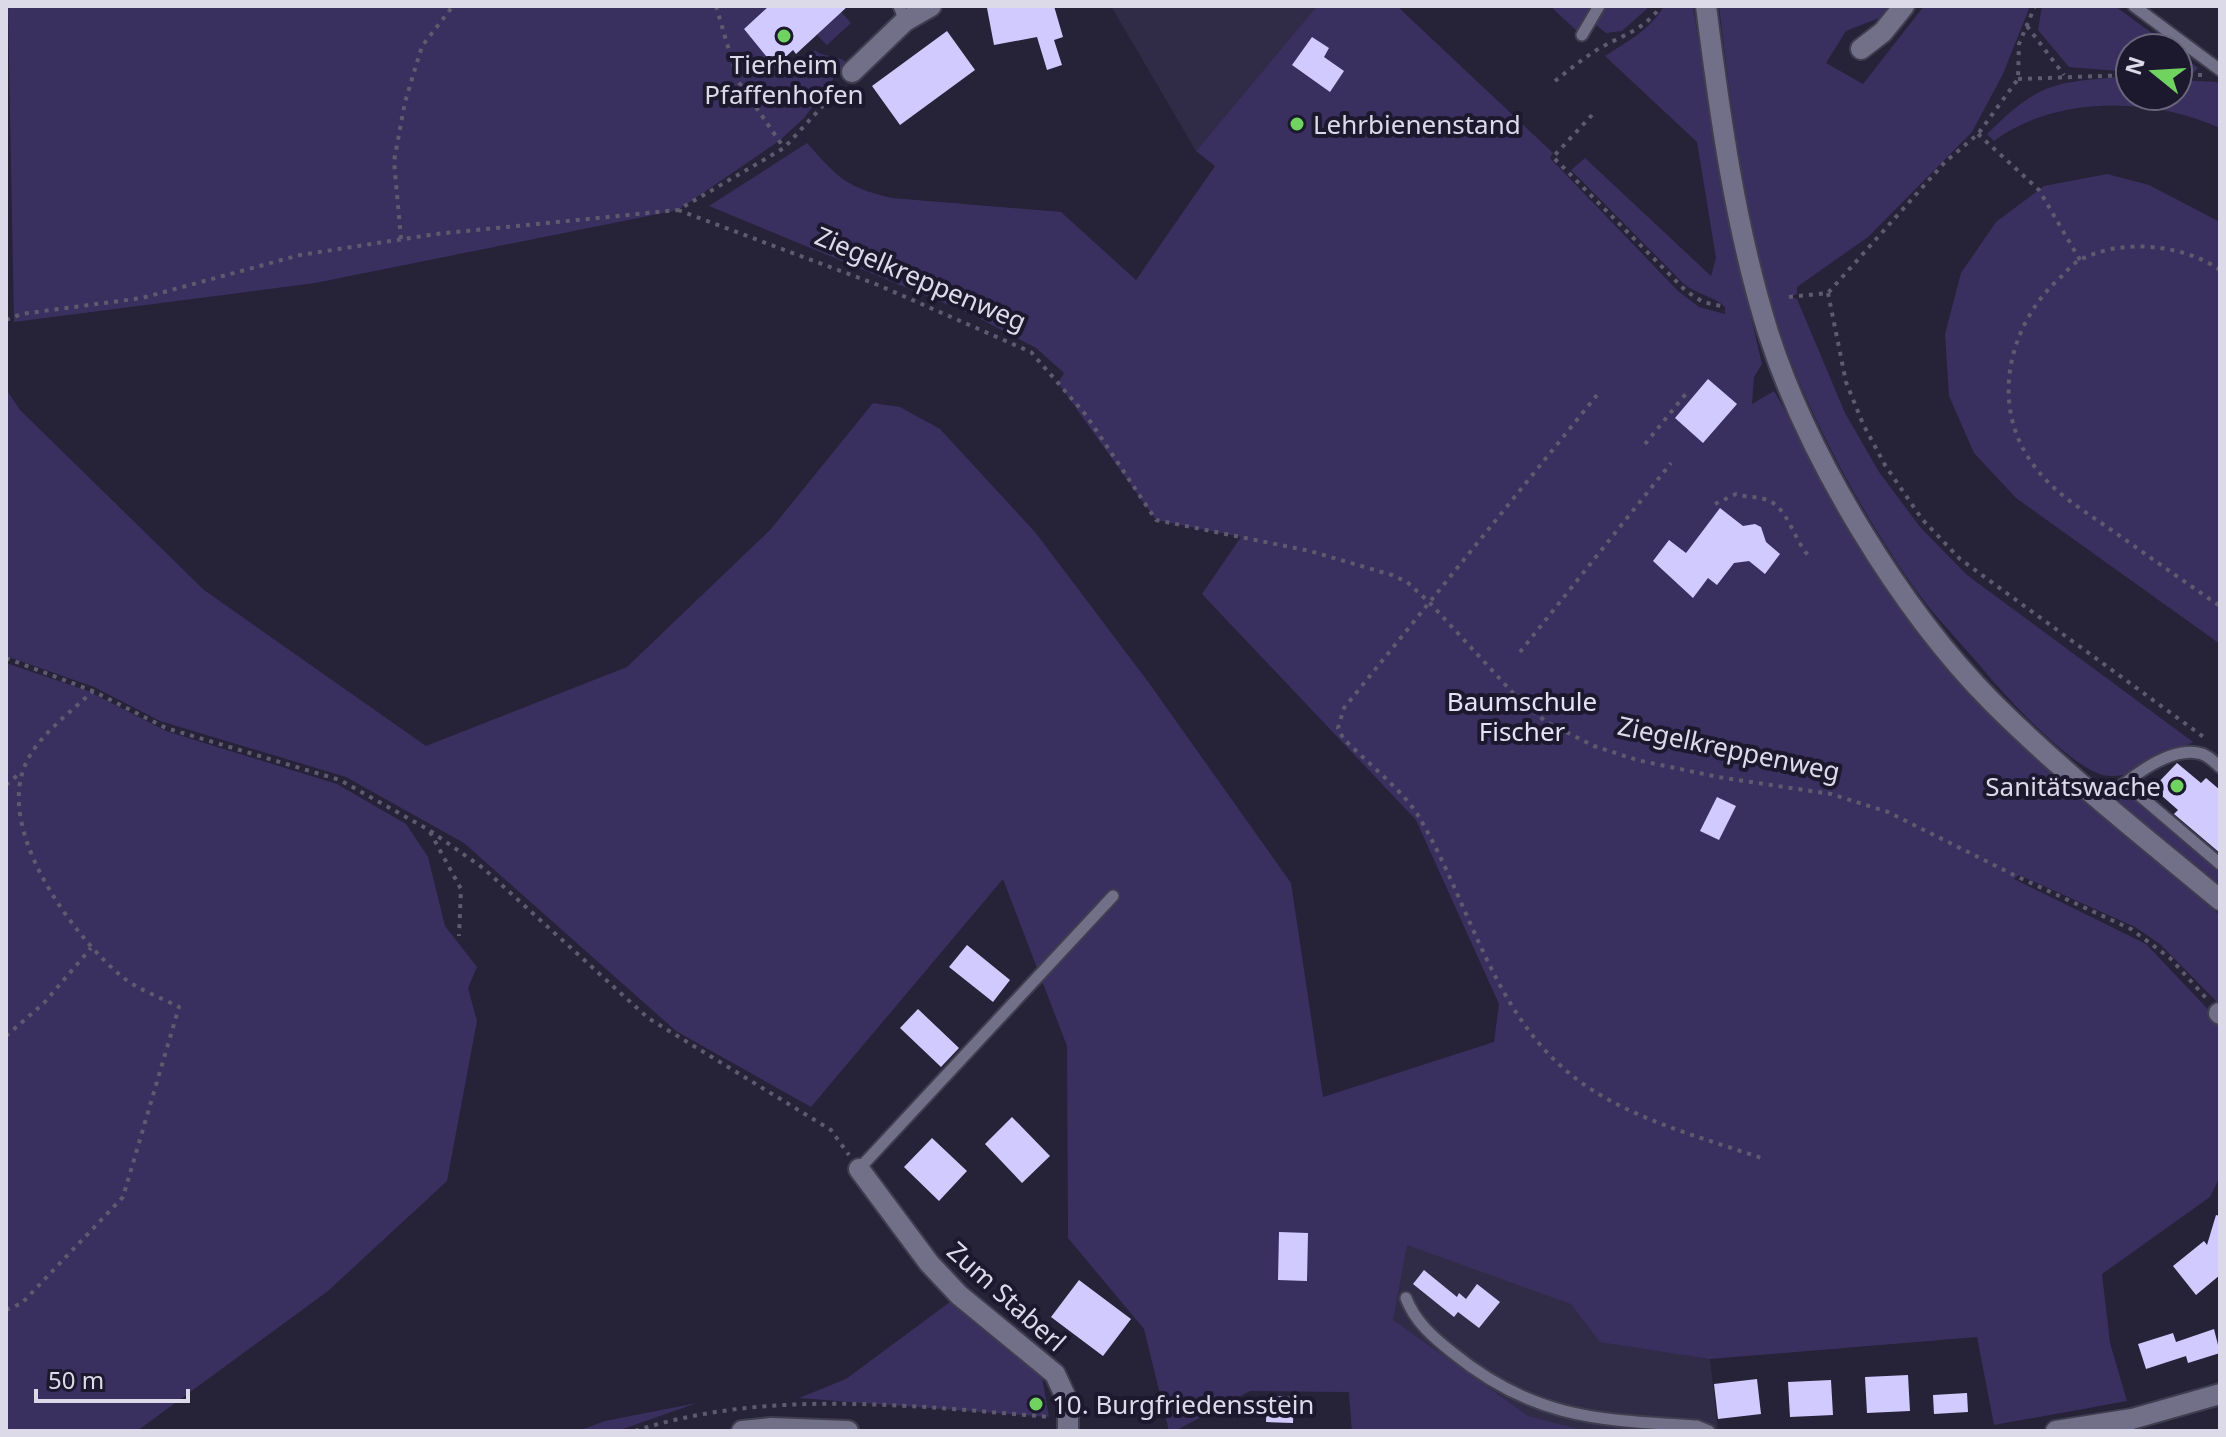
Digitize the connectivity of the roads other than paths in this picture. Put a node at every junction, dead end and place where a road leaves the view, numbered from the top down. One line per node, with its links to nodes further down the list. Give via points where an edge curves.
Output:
1 (931, 6): 6 (main road)
2 (1599, 6): 7 (lane)
3 (1706, 6): 13 (main road, via 1728,169 1749,263 1769,334 1813,441 1880,557 1967,673)
4 (1904, 6): 8 (main road)
5 (2134, 6): 9 (lane)
6 (902, 14): 10 (main road)
7 (1582, 35)
8 (1861, 49)
9 (2220, 70)
10 (852, 72)
11 (2220, 767): 12 (lane, via 2207,755 2180,754)
12 (2125, 783): 13 (lane); 14 (lane)
13 (2103, 803): 16 (main road)
14 (2220, 864)
15 (1113, 896): 17 (lane)
16 (2220, 900)
17 (859, 1169): 23 (main road, Zum Staberl, via 959,1295 1055,1374 1068,1402)
18 (1406, 1298): 24 (lane, via 1414,1317 1443,1345 1516,1394 1590,1419)
19 (2220, 1394): 25 (main road, via 2132,1419)
20 (772, 1430): 21 (main road); 22 (main road)
21 (742, 1431)
22 (848, 1431)
23 (1068, 1431)
24 (1709, 1431)
25 (2056, 1431)

